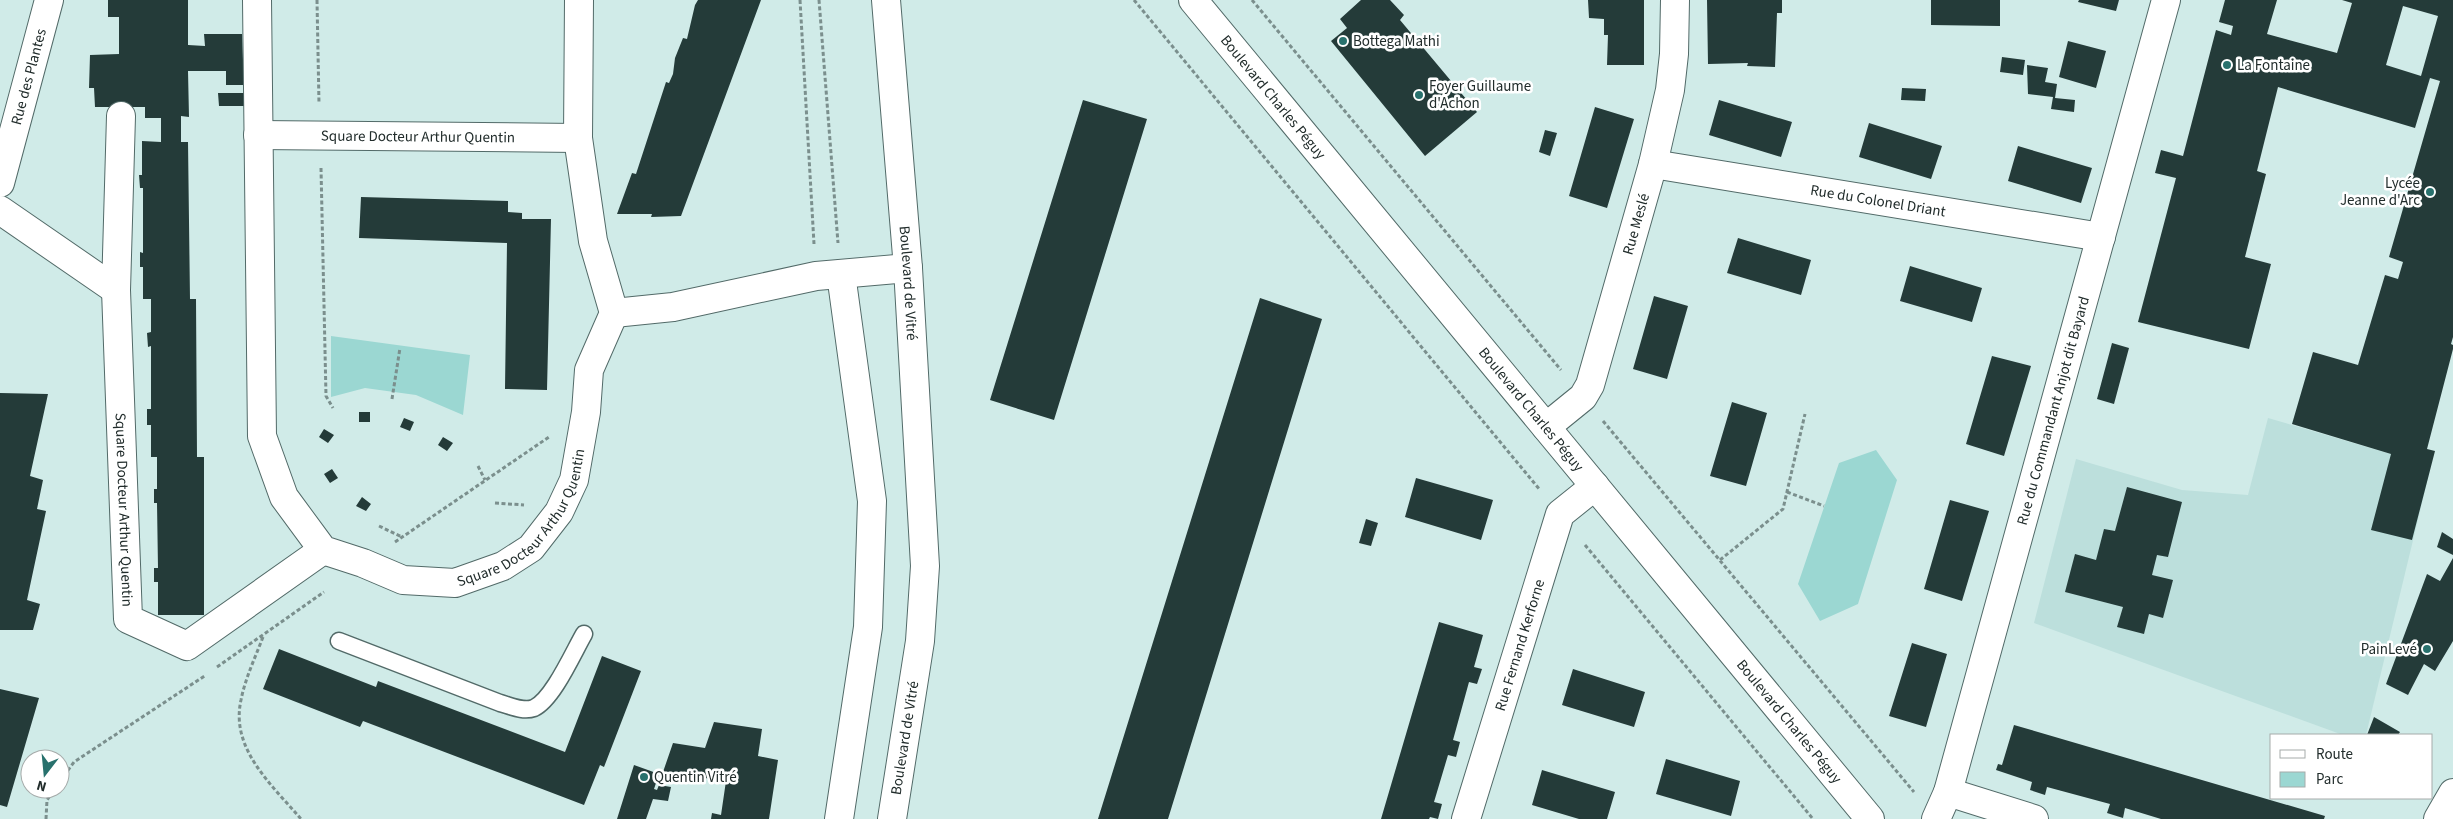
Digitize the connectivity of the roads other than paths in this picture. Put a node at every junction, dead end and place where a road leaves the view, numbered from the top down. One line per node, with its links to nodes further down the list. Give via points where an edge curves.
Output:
1 (49, 0): 12 (street, Rue des Plantes)
2 (257, 0): 9 (street)
3 (579, 0): 10 (street)
4 (886, 0): 15 (street, Boulevard de Vitré)
5 (1193, 0): 19 (street, Boulevard Charles Péguy)
6 (1674, 0): 11 (street, Rue Meslé, via 1670,90)
7 (2166, 0): 14 (street, Rue du Commandant Anjot dit Bayard)
8 (121, 116): 17 (street, Square Docteur Arthur Quentin)
9 (258, 135): 10 (street, Square Docteur Arthur Quentin); 21 (street, via 262,436 284,497)
10 (578, 138): 18 (street, via 593,241)
11 (1653, 164): 14 (street, Rue du Colonel Driant); 19 (street, Rue Meslé, via 1590,384 1583,396)
12 (0, 183)
13 (0, 210): 17 (street)
14 (2101, 237): 24 (street, Rue du Commandant Anjot dit Bayard)
15 (908, 268): 16 (street); 27 (street, Boulevard de Vitré, via 925,566 918,657)
16 (841, 274): 18 (street, via 816,276 673,307); 26 (street, via 872,501 868,627)
17 (116, 290): 21 (street, Square Docteur Arthur Quentin, via 128,620 187,646)
18 (614, 313): 21 (street, Square Docteur Arthur Quentin, via 589,370 586,412 574,480 559,512 531,548 503,566 455,583 402,580)
19 (1546, 427): 20 (street, Boulevard Charles Péguy)
20 (1595, 486): 28 (street, Rue Fernand Kerforne, via 1560,514); 29 (street, Boulevard Charles Péguy)
21 (322, 550)
22 (584, 634): 23 (lane, via 548,696 534,708 523,710)
23 (339, 641)
24 (1948, 792): 30 (street, Rue du Commandant Anjot dit Bayard); 31 (street)
25 (2453, 794): 32 (street)
26 (839, 819)
27 (892, 819)
28 (1466, 819)
29 (1870, 819)
30 (1936, 819)
31 (2034, 819)
32 (2438, 819)

